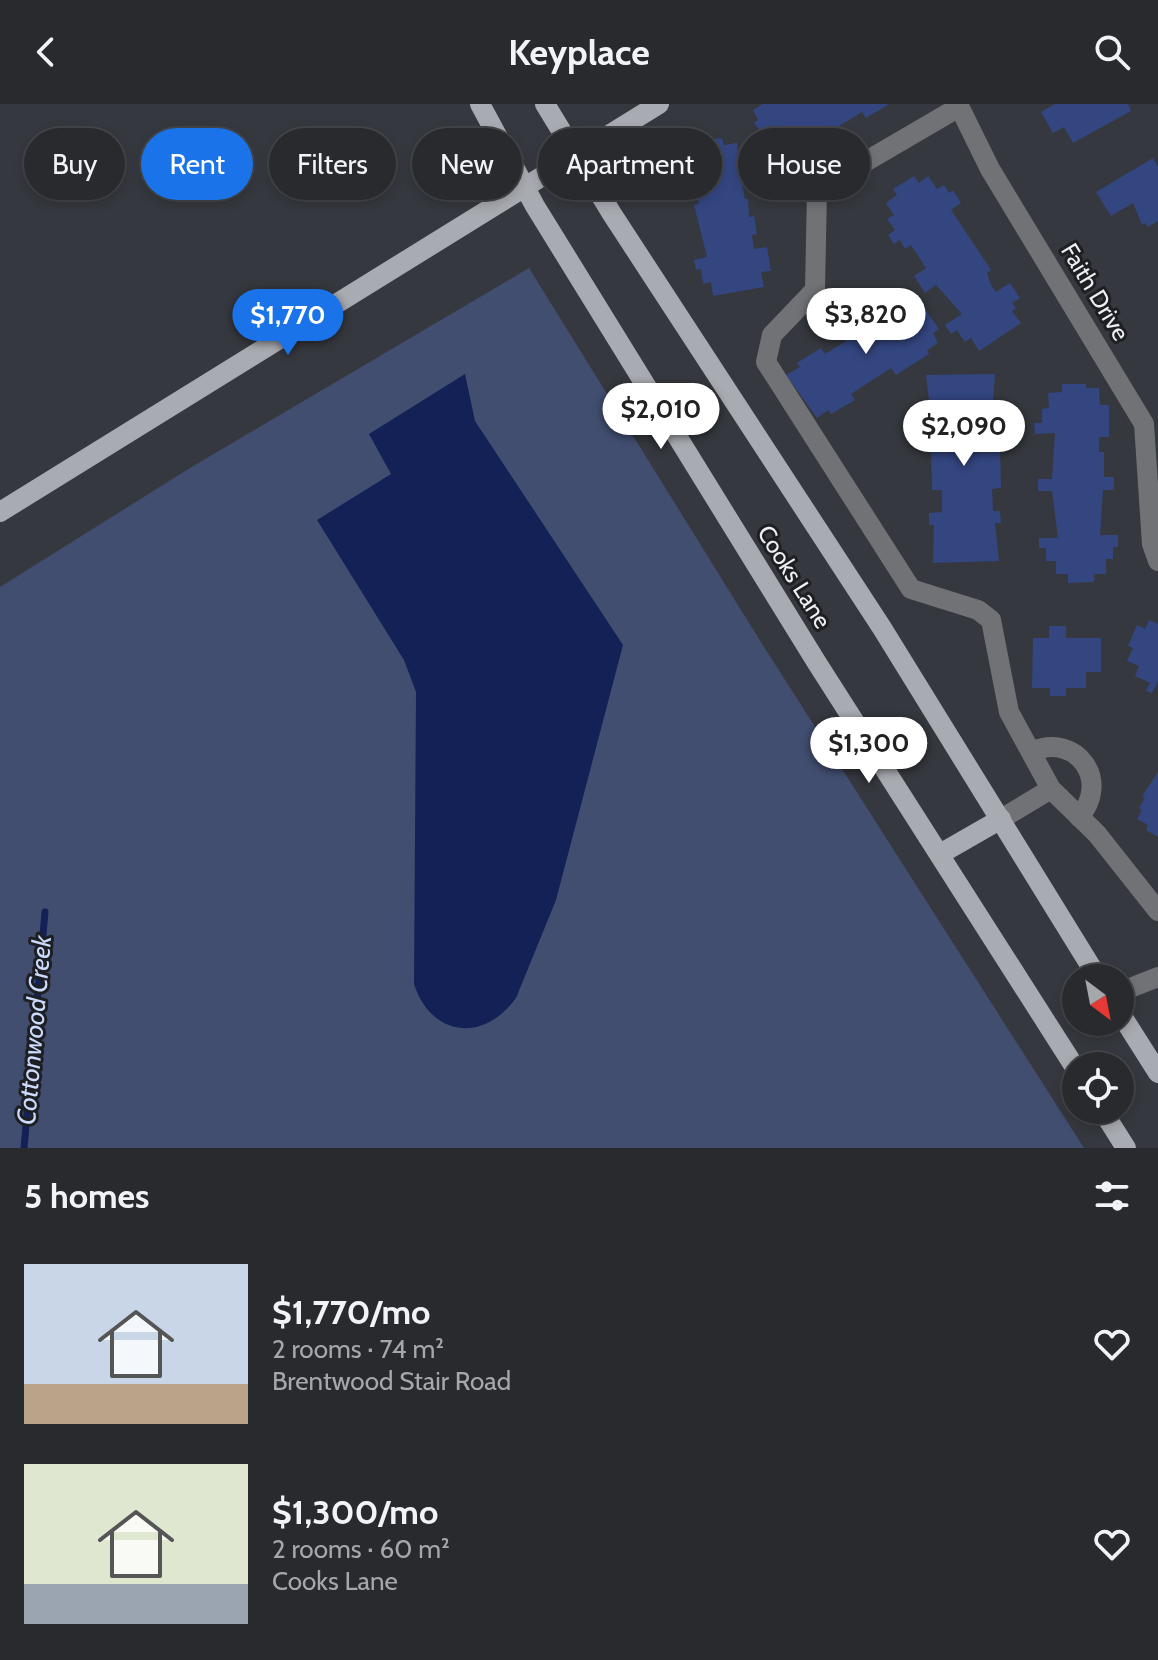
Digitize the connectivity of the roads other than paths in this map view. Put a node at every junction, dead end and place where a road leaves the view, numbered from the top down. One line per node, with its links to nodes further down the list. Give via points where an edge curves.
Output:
1 (480, 104): 8 (main road, Cooks Lane)
2 (545, 104): 5 (main road, Cooks Lane)
3 (659, 104): 6 (main road)
4 (959, 106): 11 (lane, Faith Drive, via 990,169 1144,424 1152,544); 12 (lane, via 817,190 815,290 772,335 766,362 911,589 978,610 991,620 1009,712)
5 (560, 128)
6 (620, 128)
7 (538, 178): 8 (main road)
8 (524, 186): 10 (main road); 16 (main road, Cooks Lane)
9 (605, 200): 15 (main road, Cooks Lane)
10 (0, 512)
11 (1158, 561)
12 (1033, 751): 13 (lane); 14 (lane, via 1063,747 1088,766 1093,787)
13 (1051, 789): 14 (lane); 15 (lane)
14 (1079, 817): 17 (lane)
15 (1001, 819): 16 (main road); 18 (main road, Cooks Lane)
16 (940, 854): 22 (main road, Cooks Lane)
17 (1158, 911)
18 (1089, 964)
19 (1158, 977): 20 (lane)
20 (1134, 986)
21 (1134, 1035): 23 (main road)
22 (1065, 1052)
23 (1158, 1073)
24 (1111, 1124): 25 (main road)
25 (1126, 1148)

